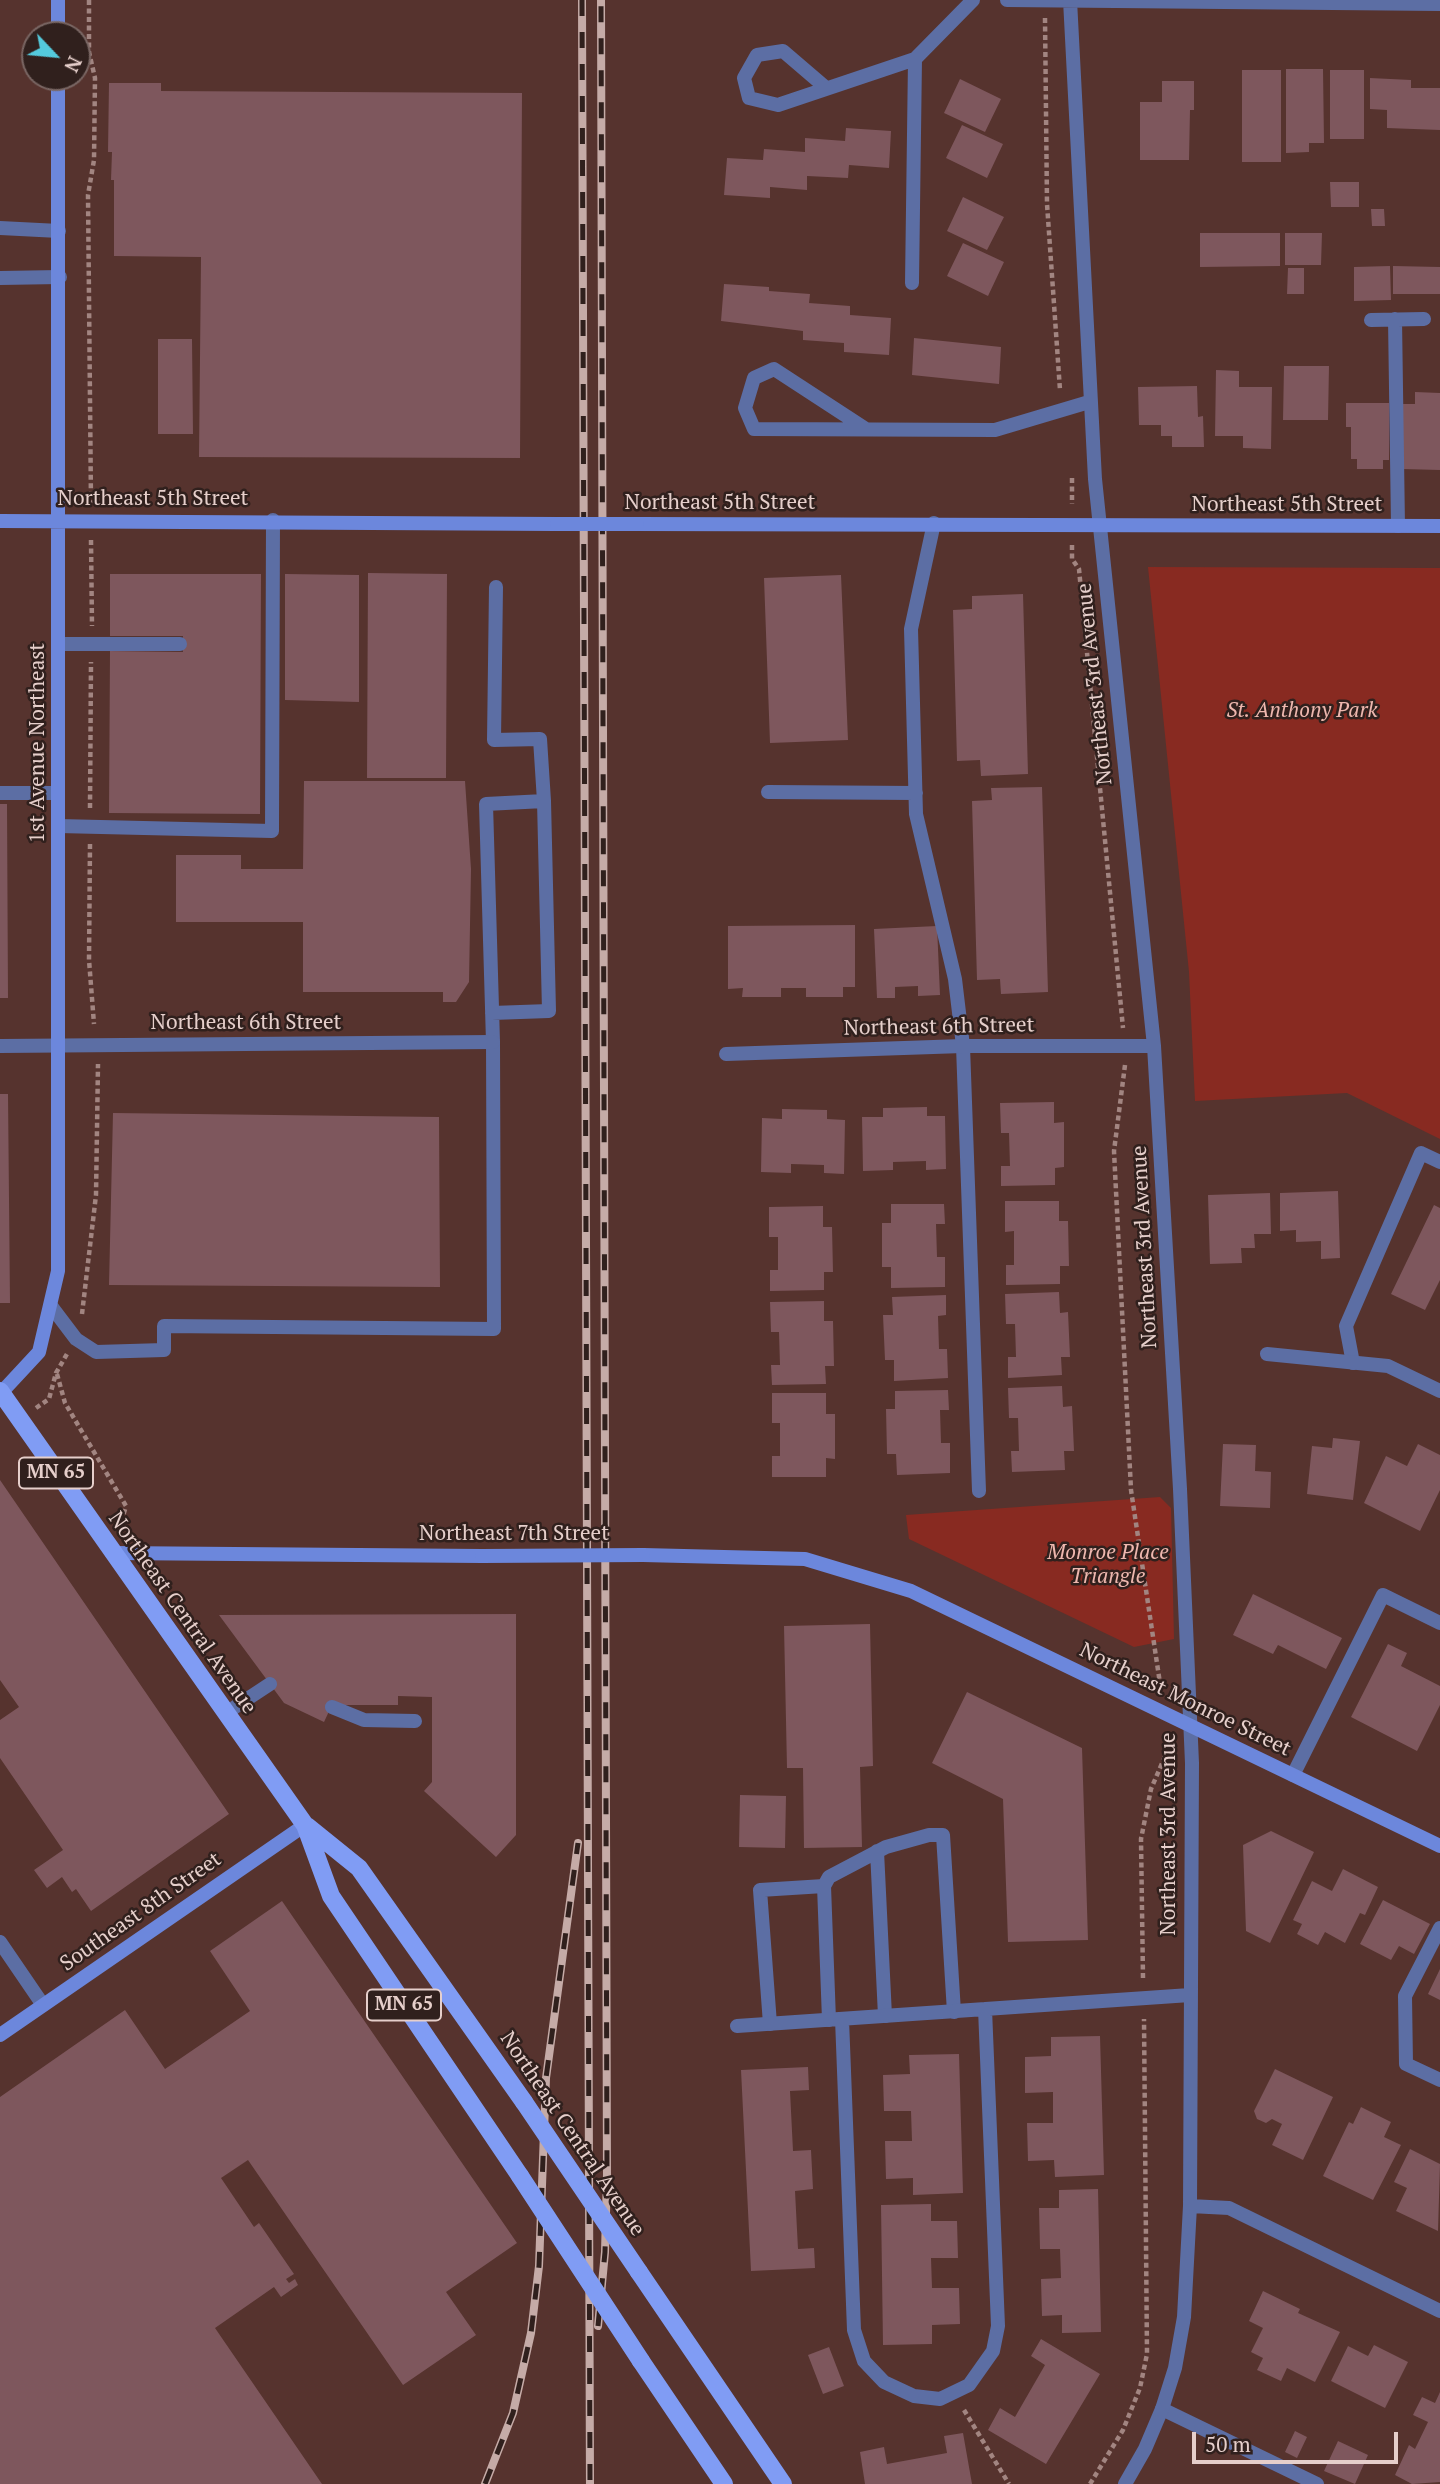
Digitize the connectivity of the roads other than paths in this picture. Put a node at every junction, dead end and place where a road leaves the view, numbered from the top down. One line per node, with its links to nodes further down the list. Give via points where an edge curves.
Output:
1 (58, 0): 7 (street)
2 (973, 0): 8 (street)
3 (1007, 0): 4 (street)
4 (1045, 1): 5 (street)
5 (1070, 1): 6 (street); 19 (street, Northeast 3rd Avenue)
6 (1440, 4)
7 (58, 21)
8 (915, 59): 9 (street); 15 (street)
9 (825, 87): 9 (street, via 783,51 757,55 744,78 749,98 778,105)
10 (58, 91): 12 (street, 1st Avenue Northeast)
11 (0, 228): 12 (street)
12 (59, 231): 13 (street, 1st Avenue Northeast)
13 (60, 277): 14 (street); 21 (street, 1st Avenue Northeast)
14 (0, 278)
15 (912, 284)
16 (1424, 319): 18 (street)
17 (1371, 320): 18 (street)
18 (1395, 320): 26 (street)
19 (1089, 402): 20 (street, via 995,430); 25 (street, Northeast 3rd Avenue)
20 (866, 429): 20 (street, via 774,369 754,378 745,408 754,429)
21 (60, 520): 22 (street, Northeast 5th Street); 23 (street, Northeast 5th Street); 29 (street, 1st Avenue Northeast)
22 (273, 520): 24 (street, Northeast 5th Street, bridge); 36 (street, via 272,831)
23 (0, 521)
24 (934, 523): 25 (street, Northeast 5th Street); 34 (street, via 911,629)
25 (1098, 525): 26 (street, Northeast 5th Street); 42 (street, Northeast 3rd Avenue)
26 (1398, 526): 27 (street, Northeast 5th Street)
27 (1440, 526)
28 (496, 587): 35 (street, via 495,740 540,739)
29 (59, 644): 30 (street); 33 (street, 1st Avenue Northeast)
30 (180, 644)
31 (768, 792): 34 (street)
32 (0, 793): 33 (street)
33 (58, 793): 36 (street, 1st Avenue Northeast)
34 (916, 793): 41 (street, via 916,814 955,979)
35 (544, 801): 37 (street, via 486,804); 37 (street, via 549,1012)
36 (58, 826): 39 (street, 1st Avenue Northeast)
37 (492, 1013): 38 (street)
38 (493, 1042): 39 (street, Northeast 6th Street); 45 (street, via 494,1329 164,1326 164,1350 96,1352 76,1339)
39 (57, 1045): 40 (street, Northeast 6th Street); 45 (street, 1st Avenue Northeast, via 58,1271)
40 (0, 1046)
41 (962, 1046): 42 (street, Northeast 6th Street); 43 (street, Northeast 6th Street); 50 (street)
42 (1153, 1046): 58 (street, Northeast 3rd Avenue)
43 (726, 1054)
44 (1440, 1162): 47 (street, via 1421,1153 1346,1325)
45 (51, 1306): 49 (street, 1st Avenue Northeast, via 40,1352)
46 (1266, 1354): 47 (street)
47 (1353, 1363): 48 (street, via 1388,1366)
48 (1440, 1391)
49 (0, 1393): 51 (main road, Northeast Central Avenue / MN 65)
50 (979, 1492)
51 (112, 1553): 52 (street, Northeast 7th Street, bridge, via 805,1559); 56 (main road, Northeast Central Avenue / MN 65)
52 (911, 1591): 58 (street, Northeast Monroe Street)
53 (1440, 1623): 59 (street, via 1383,1595)
54 (270, 1684): 56 (street)
55 (332, 1707): 57 (street, via 364,1720)
56 (226, 1713): 60 (main road, Northeast Central Avenue / MN 65)
57 (415, 1721)
58 (1190, 1725): 59 (street, Northeast Monroe Street); 66 (street, Northeast 3rd Avenue)
59 (1293, 1775): 61 (street, Northeast Monroe Street)
60 (305, 1825): 67 (street, Southeast 8th Street); 79 (main road, Northeast Central Avenue / MN 65, bridge, via 331,1896); 80 (main road, Northeast Central Avenue / MN 65, bridge, via 359,1868)
61 (1440, 1846)
62 (877, 1851): 63 (street, via 829,1877); 69 (street, via 943,1835); 70 (street)
63 (824, 1886): 71 (street); 72 (street, via 761,1890)
64 (1440, 1928): 75 (street, via 1405,1996 1405,2064)
65 (0, 1942): 67 (street)
66 (1190, 1995): 68 (street); 76 (street, Northeast 3rd Avenue)
67 (43, 2005): 74 (street, Southeast 8th Street)
68 (985, 2009): 69 (street); 71 (street, via 998,2326 993,2351 969,2385 940,2399 914,2396 884,2382 864,2361 854,2330)
69 (954, 2012): 70 (street)
70 (885, 2016): 71 (street)
71 (836, 2019): 72 (street)
72 (769, 2024): 73 (street)
73 (737, 2026)
74 (0, 2035)
75 (1440, 2080)
76 (1190, 2206): 77 (street, via 1229,2208); 78 (street, Northeast 3rd Avenue, via 1184,2317)
77 (1440, 2311)
78 (1162, 2409): 81 (street, Northeast 3rd Avenue); 82 (street)
79 (724, 2484)
80 (783, 2484)
81 (1125, 2484)
82 (1317, 2484)

